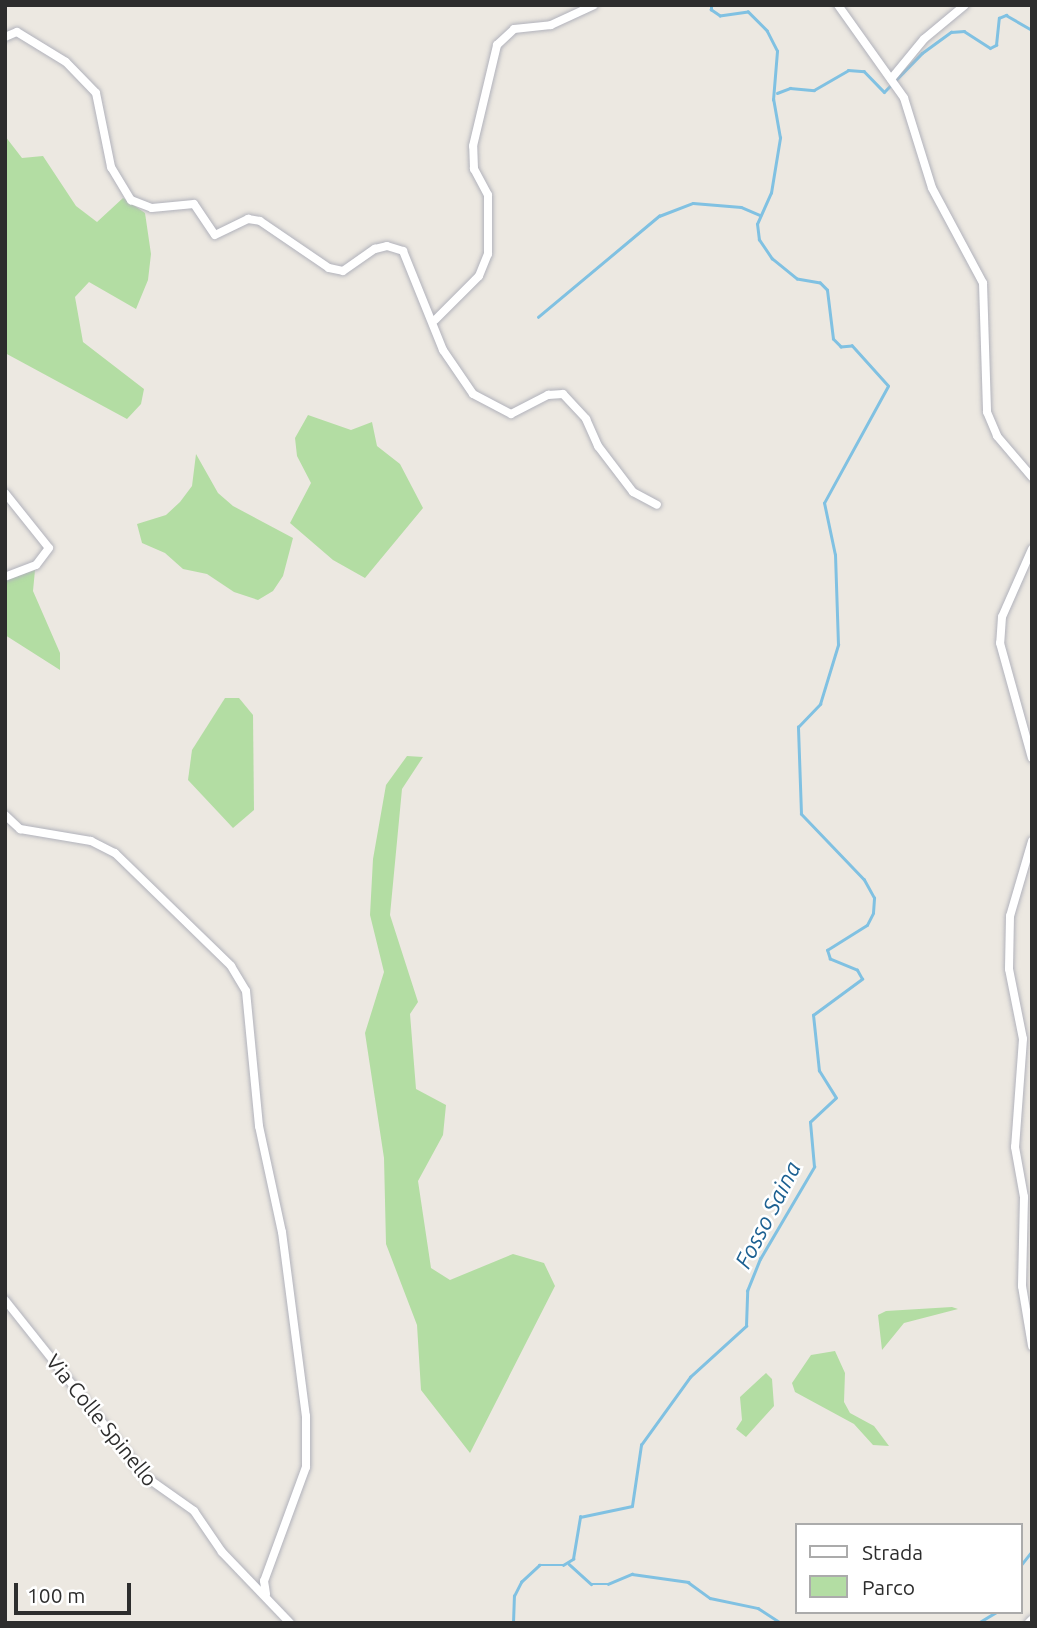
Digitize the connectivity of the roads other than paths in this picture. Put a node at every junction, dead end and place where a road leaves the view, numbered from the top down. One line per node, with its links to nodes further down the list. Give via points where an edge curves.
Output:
1 (594, 5): 6 (street, via 551,25 514,29 497,45 473,146 474,169 488,195 488,254 479,275)
2 (838, 5): 5 (street)
3 (965, 5): 5 (street, via 924,39)
4 (5, 37): 6 (street, via 17,32 66,62 96,93 111,167 131,200 152,208 194,204 215,235 248,219 260,221 329,268 343,271 375,249 397,248 408,258)
5 (891, 79): 7 (street, via 913,117 932,188 983,283 987,412 997,436)
6 (435, 320): 9 (street, via 443,351 473,394 511,414 548,395 563,394 586,419 598,446 634,492)
7 (1032, 477)
8 (5, 493): 11 (street, via 49,548 36,565)
9 (657, 505)
10 (1032, 549): 12 (street, via 1002,617 1000,642)
11 (5, 577)
12 (1032, 758)
13 (5, 815): 19 (street, via 22,830 95,842 115,853 231,966 246,991 259,1126 283,1240 306,1416 306,1467 264,1581)
14 (1032, 841): 16 (street, via 1010,916 1009,969 1023,1039 1014,1122 1024,1197)
15 (1032, 1278): 16 (street)
16 (1022, 1286): 18 (street)
17 (5, 1300): 19 (street, Via Colle Spinello, via 146,1476 191,1509 229,1561)
18 (1032, 1346)
19 (266, 1594): 20 (street, Via Colle Spinello)
20 (290, 1623)

